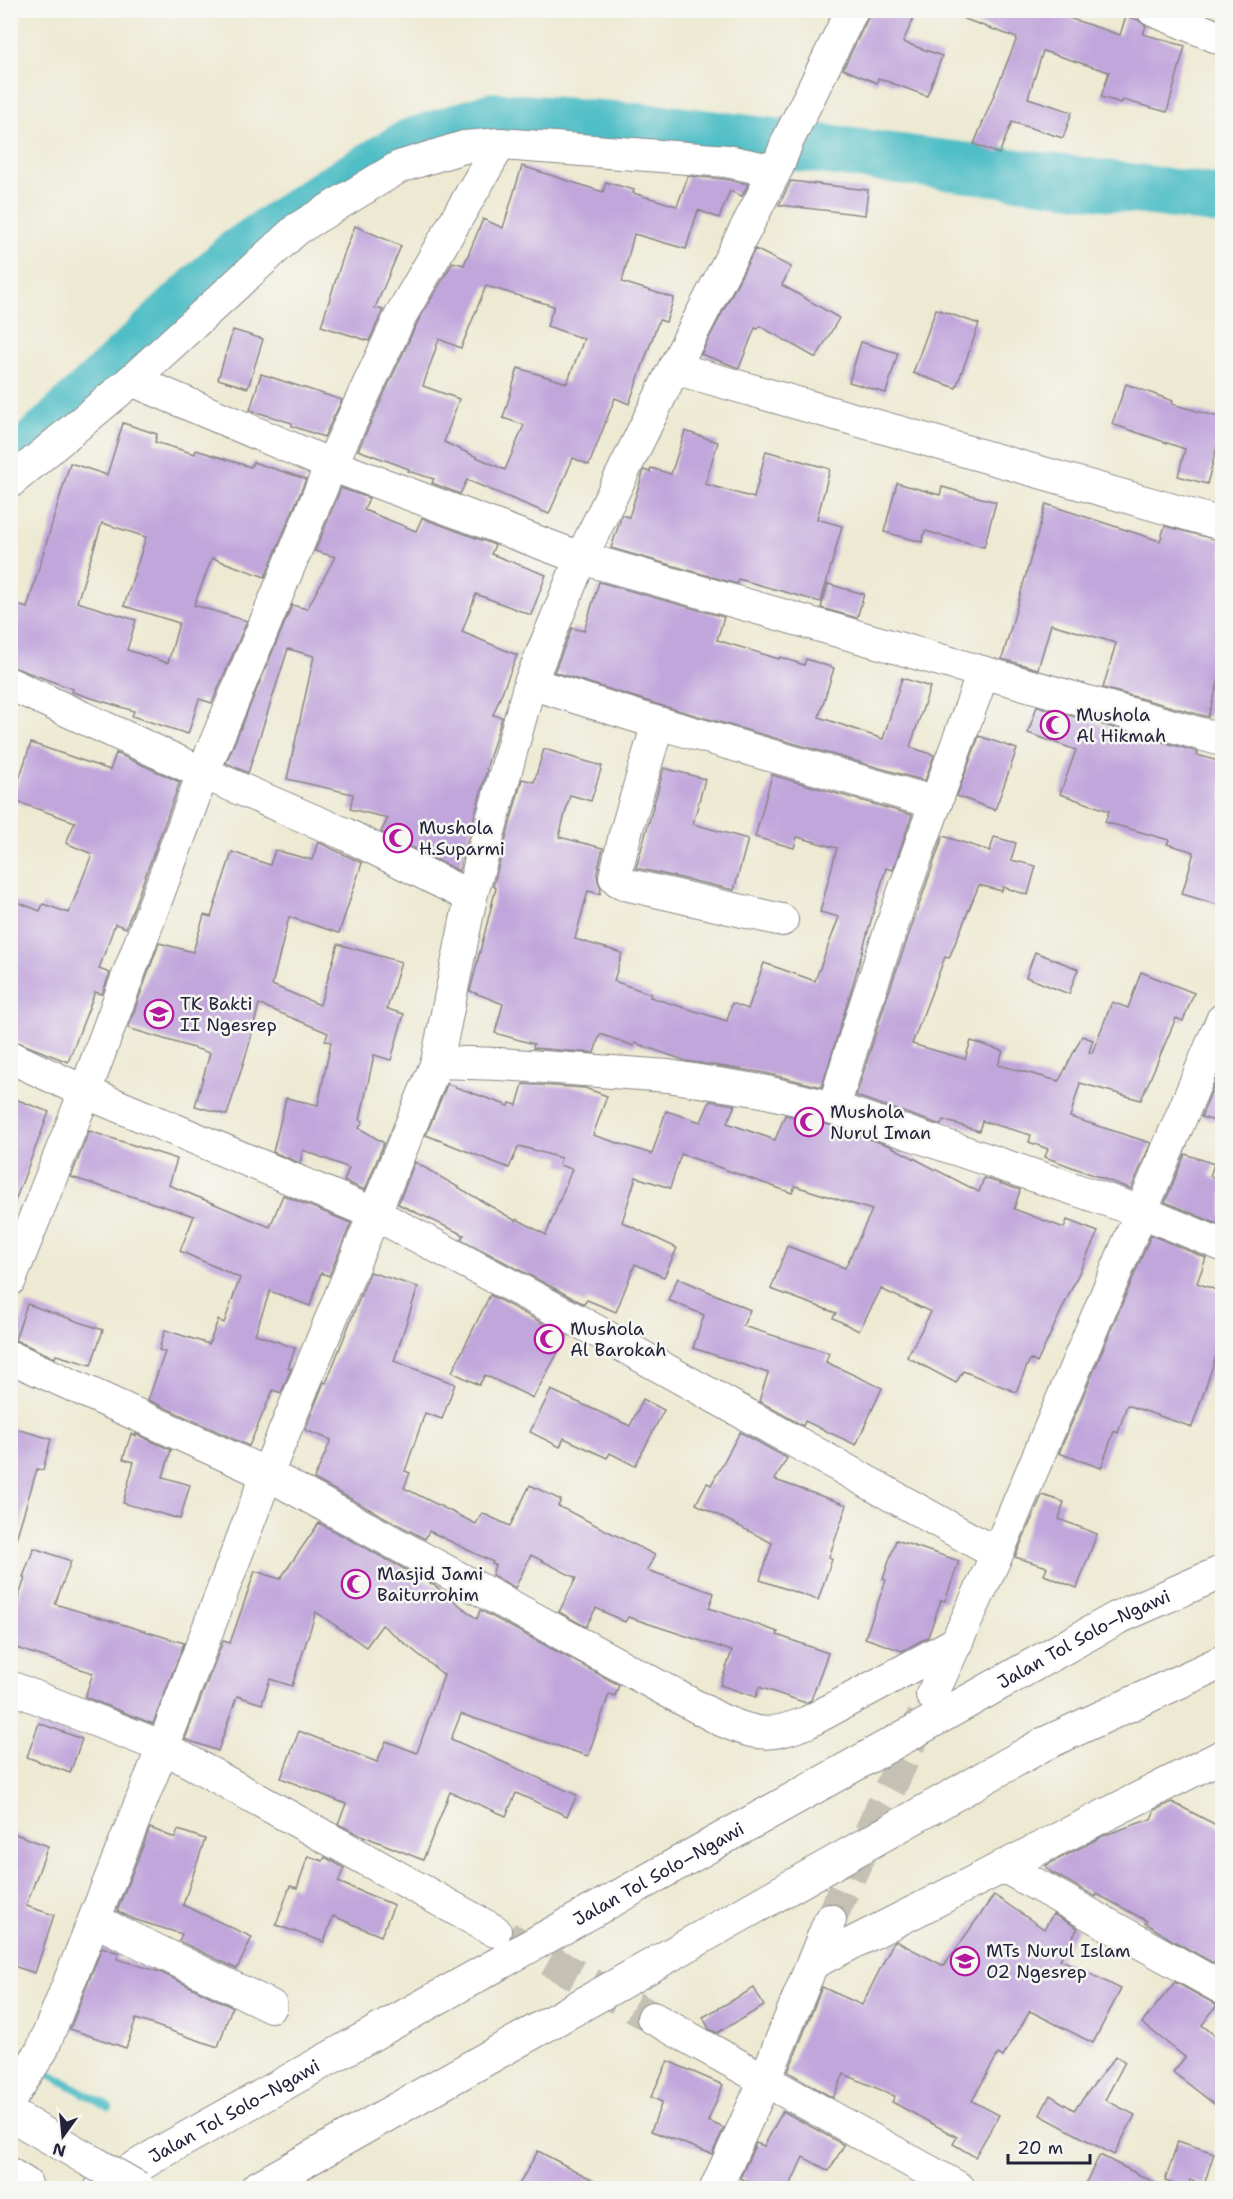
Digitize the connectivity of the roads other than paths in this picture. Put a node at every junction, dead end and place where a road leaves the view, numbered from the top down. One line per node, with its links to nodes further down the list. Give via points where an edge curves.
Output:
1 (852, 10): 5 (street)
2 (1153, 10): 3 (street)
3 (1222, 39)
4 (500, 144): 5 (street, via 727,161); 7 (street, via 464,147 399,167 318,215 297,229); 8 (street, via 402,313)
5 (780, 160): 6 (street)
6 (674, 369): 10 (street); 11 (street)
7 (132, 380): 8 (street); 9 (street)
8 (331, 465): 11 (street); 17 (street)
9 (10, 482)
10 (1222, 524)
11 (581, 558): 12 (street); 14 (street)
12 (983, 673): 16 (street); 18 (street)
13 (10, 684): 17 (street)
14 (530, 684): 15 (street); 19 (street)
15 (658, 723): 18 (street); 20 (street, via 615,877 629,885)
16 (1222, 740)
17 (203, 773): 19 (street, via 345,834); 24 (street)
18 (936, 803): 25 (street, via 886,937)
19 (471, 897): 23 (street)
20 (782, 920)
21 (1222, 1020): 26 (street)
22 (10, 1057): 24 (street)
23 (436, 1062): 25 (street, via 668,1076 762,1091); 27 (street)
24 (85, 1092): 27 (street); 29 (street)
25 (834, 1108): 26 (street)
26 (1142, 1212): 28 (street); 32 (street)
27 (373, 1213): 31 (street); 32 (street, via 580,1322)
28 (1222, 1245)
29 (10, 1280)
30 (10, 1357): 31 (street)
31 (267, 1474): 34 (street, via 747,1731 783,1732 808,1722); 38 (street)
32 (998, 1554): 34 (street)
33 (1222, 1572): 51 (main road, Jalan Tol Solo–Ngawi, via 1117,1618)
34 (957, 1642): 37 (street)
35 (1222, 1662): 53 (main road, via 1044,1744)
36 (10, 1687): 38 (street)
37 (932, 1695)
38 (163, 1747): 41 (street); 43 (street)
39 (1222, 1756): 40 (street)
40 (1004, 1866): 44 (street); 45 (street)
41 (94, 1920): 46 (street); 49 (street, via 42,2050)
42 (830, 1920): 44 (street)
43 (495, 1931)
44 (813, 1963): 48 (street)
45 (1222, 1988)
46 (271, 2006)
47 (653, 2018): 48 (street)
48 (765, 2080): 54 (street); 55 (street)
49 (18, 2090)
50 (10, 2114): 52 (main road, bridge)
51 (101, 2188)
52 (138, 2188)
53 (257, 2188)
54 (716, 2188)
55 (959, 2188)

